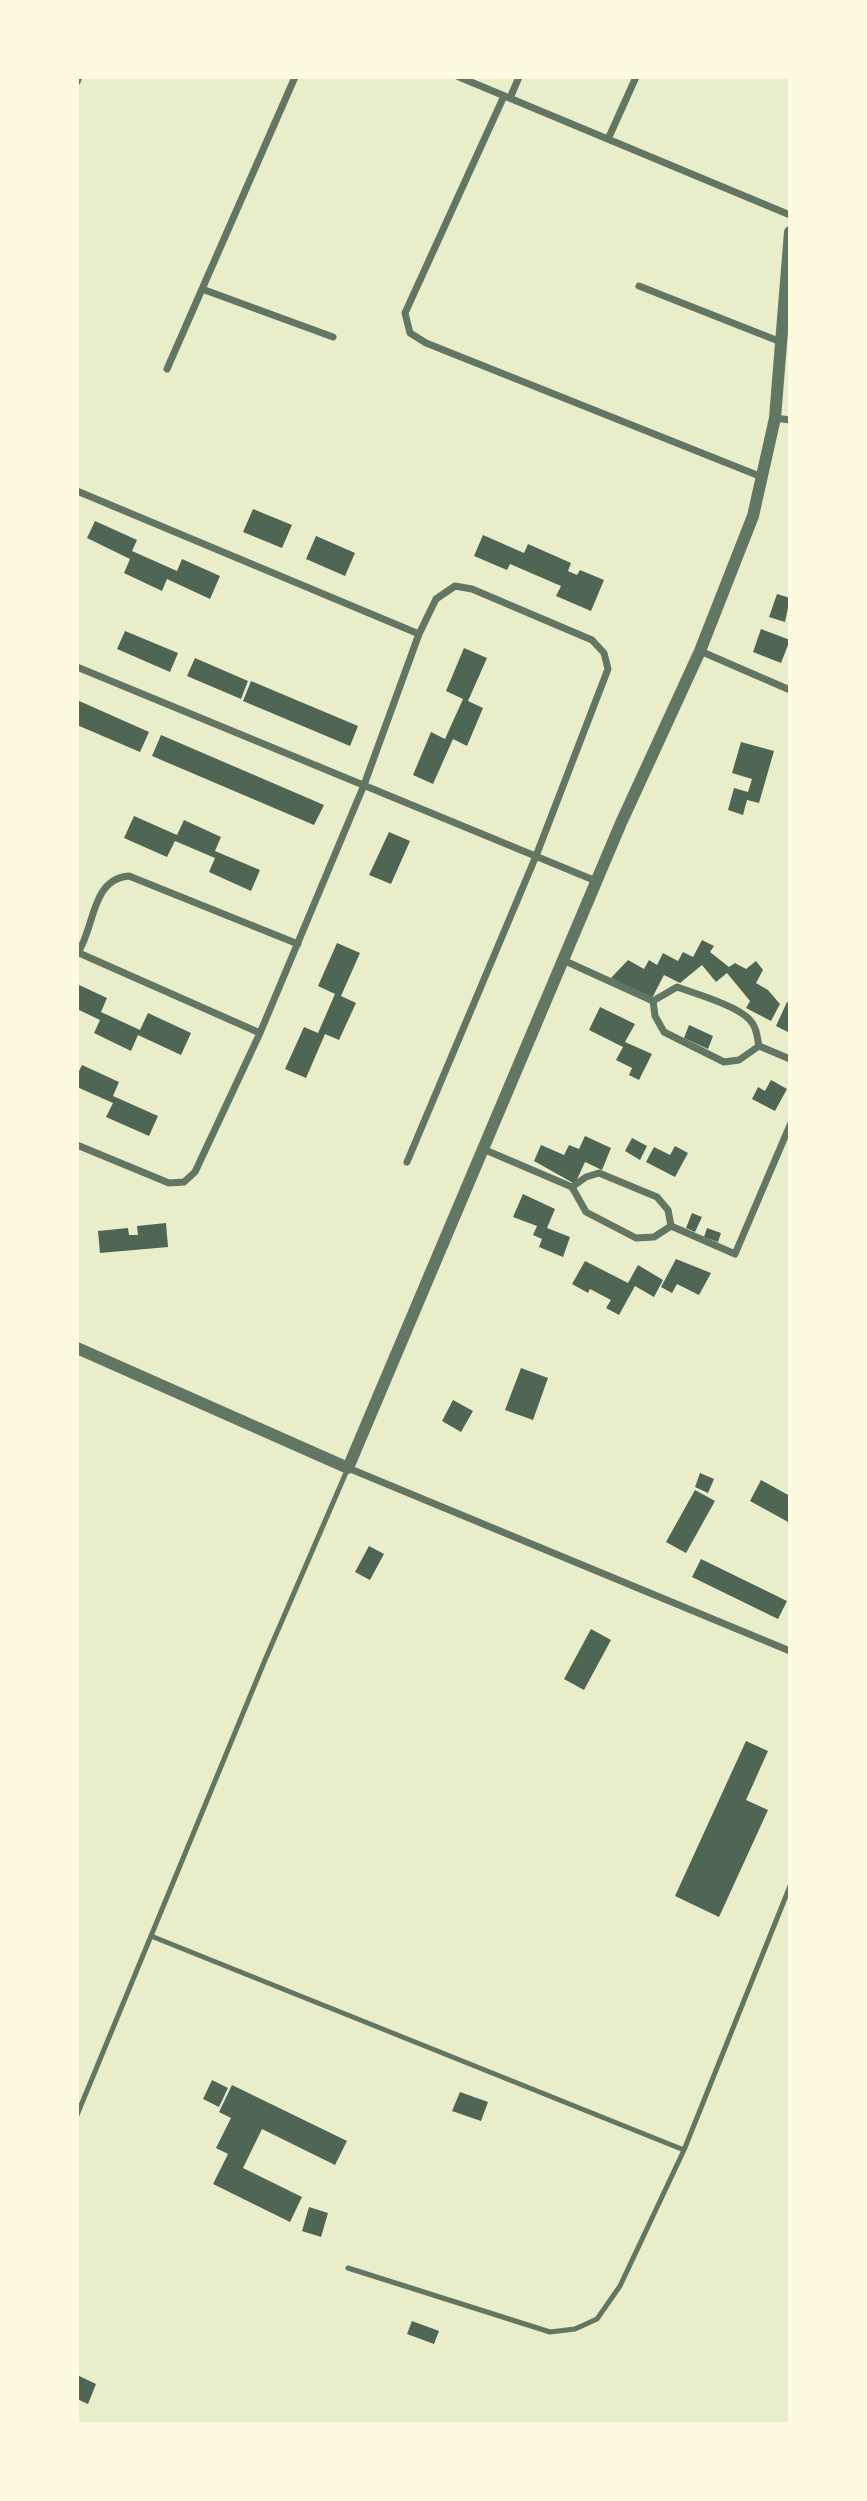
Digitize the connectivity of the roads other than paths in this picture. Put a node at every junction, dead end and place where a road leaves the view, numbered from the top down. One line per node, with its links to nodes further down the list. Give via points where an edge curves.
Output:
1 (79, 77): 6 (street)
2 (295, 77): 12 (street)
3 (459, 77): 7 (street)
4 (519, 77): 7 (street)
5 (636, 77): 8 (street)
6 (77, 82)
7 (507, 97): 8 (street); 18 (street, via 405,313 410,333)
8 (608, 137): 9 (street)
9 (790, 215)
10 (790, 232): 14 (street)
11 (639, 286): 14 (street)
12 (202, 289): 13 (street); 15 (street)
13 (333, 337)
14 (781, 342): 16 (street)
15 (167, 369)
16 (775, 418): 17 (street); 18 (street)
17 (790, 420)
18 (762, 477): 21 (street, via 753,516)
19 (77, 491): 20 (street)
20 (419, 634): 24 (street); 25 (street, via 436,598 455,586 592,640 604,653 608,669 603,684)
21 (700, 651): 23 (street); 26 (street)
22 (77, 667): 24 (street)
23 (790, 690)
24 (365, 785): 25 (street); 27 (street)
25 (536, 856): 26 (street); 37 (street)
26 (596, 881): 29 (street)
27 (298, 944): 28 (street, via 129,876 118,877 101,892); 31 (street)
28 (78, 953): 31 (street)
29 (562, 960): 30 (street); 36 (street)
30 (653, 1001): 32 (street, via 677,986 704,996 748,1018); 32 (street, via 664,1032 724,1062 739,1059)
31 (260, 1033): 35 (street, via 201,1160 184,1182 169,1182)
32 (759, 1046): 33 (street)
33 (790, 1059)
34 (790, 1125): 39 (street, via 734,1254)
35 (77, 1145)
36 (483, 1149): 38 (street); 41 (street)
37 (407, 1161)
38 (572, 1187): 39 (street, via 586,1212 636,1238 654,1237); 39 (street, via 600,1173 657,1197 668,1210)
39 (671, 1226)
40 (77, 1348): 41 (street)
41 (348, 1468): 42 (street); 44 (lane)
42 (790, 1651)
43 (790, 1886): 46 (lane)
44 (151, 1937): 45 (lane); 46 (lane)
45 (77, 2115)
46 (684, 2150): 47 (lane, via 620,2286 597,2319 575,2329 550,2332)
47 (348, 2268)

